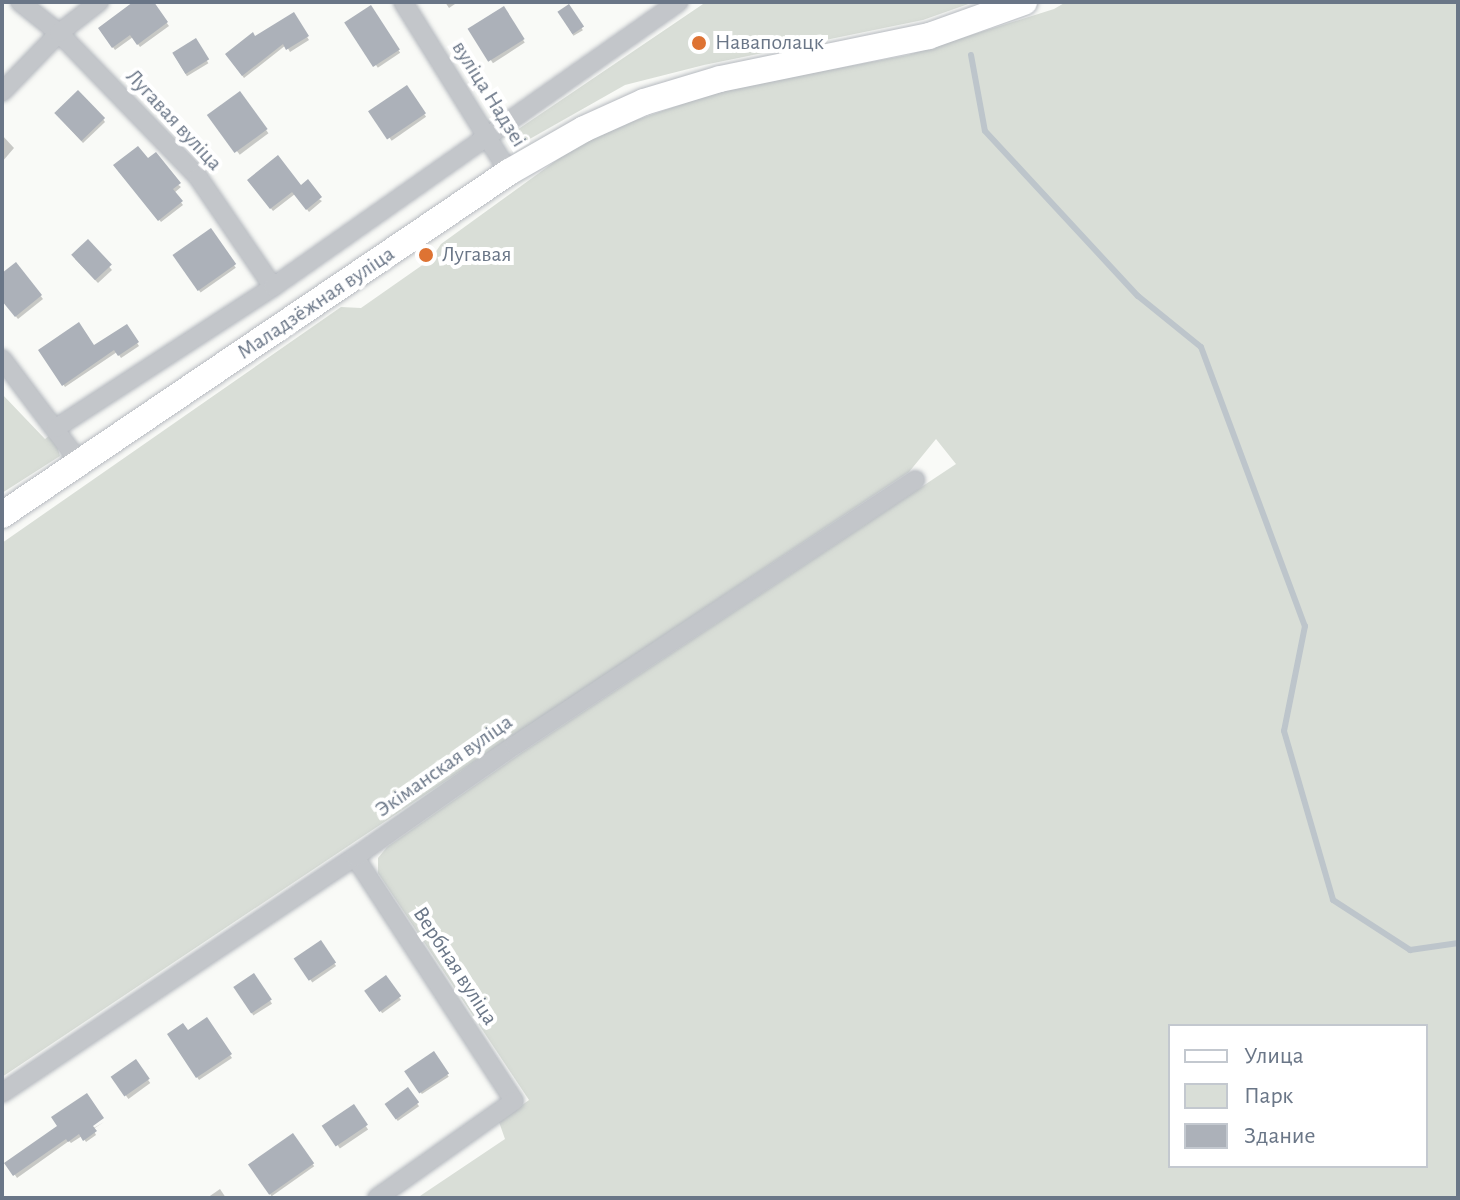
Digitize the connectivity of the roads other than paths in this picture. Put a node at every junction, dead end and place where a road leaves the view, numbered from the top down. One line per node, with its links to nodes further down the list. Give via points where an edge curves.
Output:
1 (20, 2): 6 (street, Лугавая вуліца)
2 (99, 2): 6 (street)
3 (403, 2): 8 (street, вуліца Надзеі)
4 (679, 2): 8 (street)
5 (1024, 2): 9 (main road, Маладзёжная вуліца, via 929,36 720,79 644,102)
6 (59, 33): 7 (street); 10 (street, Лугавая вуліца, via 198,177)
7 (2, 92)
8 (489, 138): 9 (street, вуліца Надзеі); 10 (street)
9 (509, 172): 13 (main road, Маладзёжная вуліца)
10 (273, 287): 12 (street)
11 (2, 359): 12 (street)
12 (56, 428): 13 (street)
13 (80, 463): 15 (main road, Маладзёжная вуліца)
14 (915, 480): 16 (street, Экіманская вуліца)
15 (2, 515)
16 (355, 857): 17 (street, Экіманская вуліца); 18 (street, Вербная вуліца, via 514,1101)
17 (2, 1093)
18 (377, 1198)

